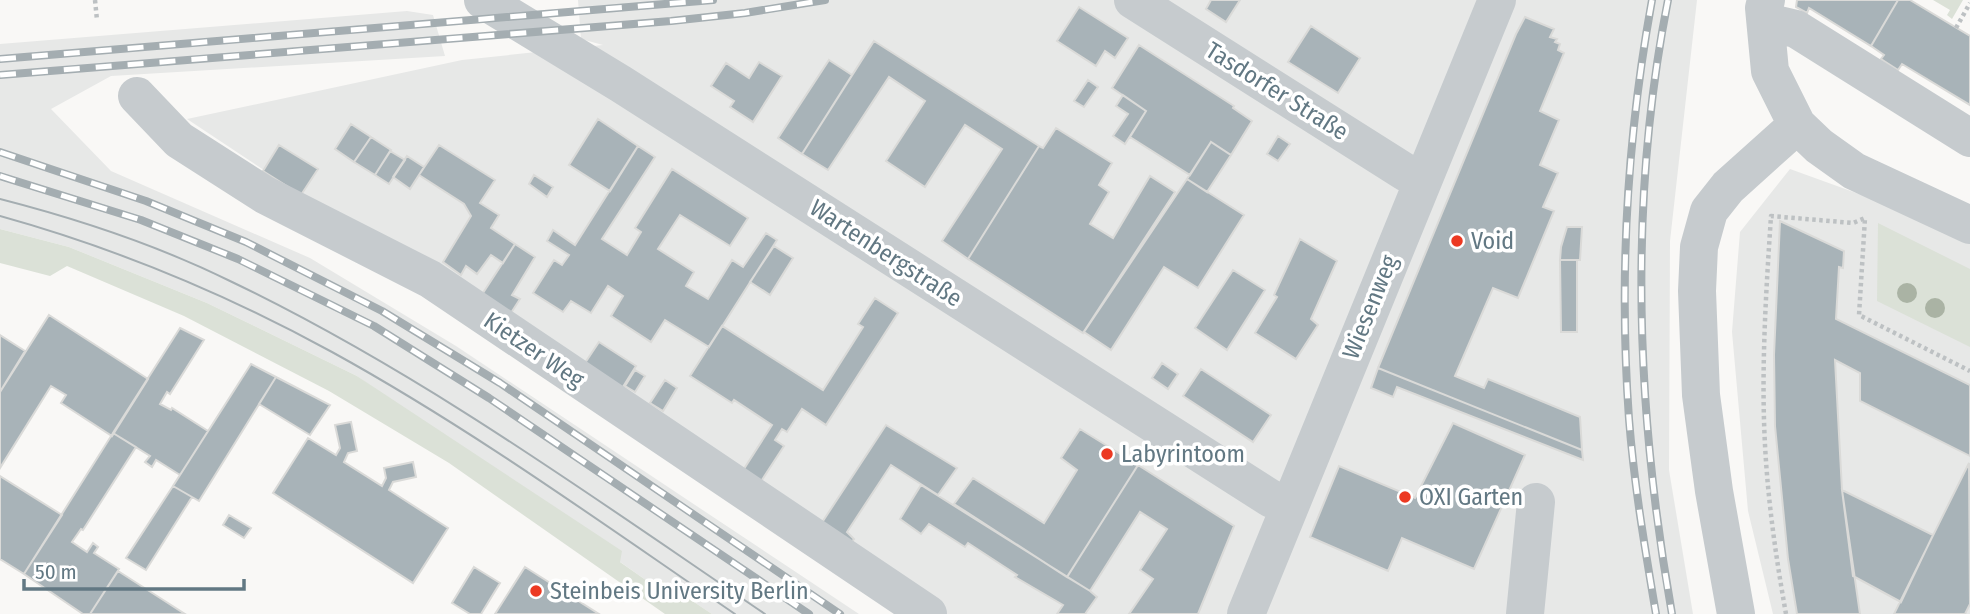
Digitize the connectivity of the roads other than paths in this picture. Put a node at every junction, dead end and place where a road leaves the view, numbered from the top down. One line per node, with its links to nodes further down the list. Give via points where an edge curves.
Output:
1 (483, 0): 11 (street, Wartenbergstraße)
2 (1133, 0): 8 (street, Tasdorfer Straße)
3 (1497, 0): 8 (street, Wiesenweg)
4 (1765, 10): 6 (street, via 1770,71); 7 (street)
5 (137, 96): 12 (street, Kietzer Weg, via 179,140 265,195 430,279)
6 (1797, 125): 9 (street, via 1854,171); 15 (street, via 1728,187 1709,211 1699,247 1701,395)
7 (1970, 138)
8 (1422, 180): 11 (street, Wiesenweg)
9 (1970, 225)
10 (1536, 502): 14 (street)
11 (1289, 507): 13 (street, Wiesenweg)
12 (928, 614)
13 (1246, 614)
14 (1525, 614)
15 (1735, 614)

